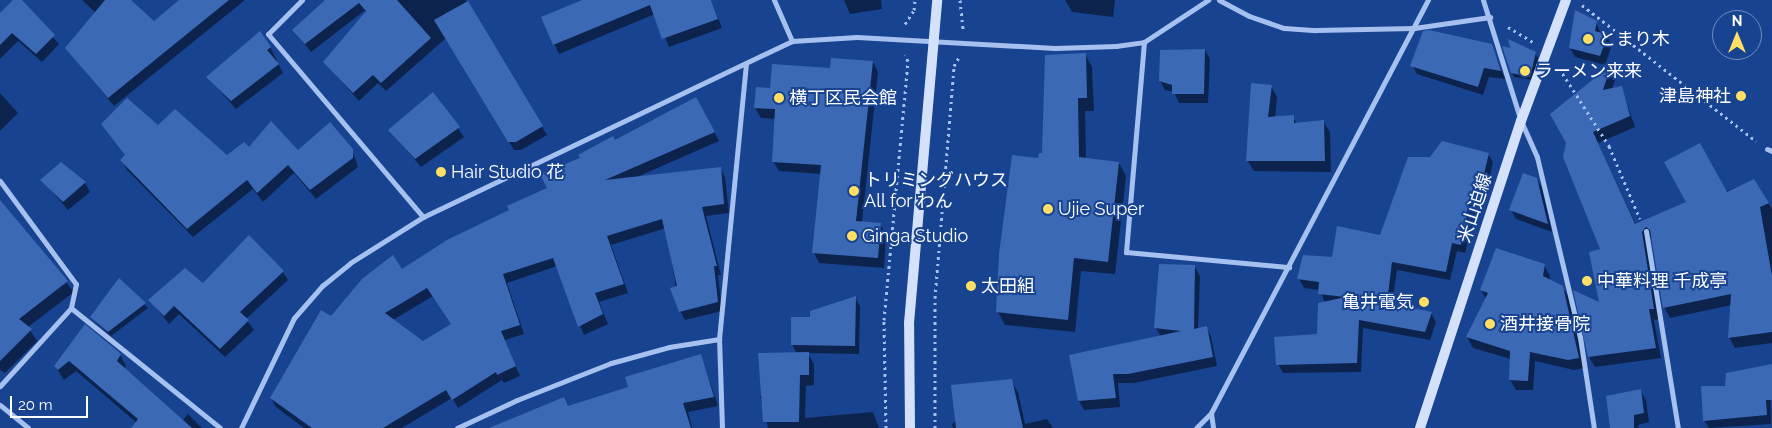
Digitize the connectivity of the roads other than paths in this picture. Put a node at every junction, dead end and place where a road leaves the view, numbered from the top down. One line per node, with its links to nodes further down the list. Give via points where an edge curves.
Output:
1 (302, 0): 17 (street, via 268,34)
2 (774, 0): 11 (street)
3 (937, 0): 12 (main road)
4 (1208, 0): 13 (street)
5 (1219, 0): 10 (street, via 1249,16 1284,28)
6 (1428, 0): 10 (street)
7 (1484, 0): 9 (street)
8 (1566, 0): 15 (main road, 米山迫線)
9 (1490, 17): 10 (street); 15 (street)
10 (1414, 28): 19 (street)
11 (792, 41): 12 (street, via 857,37); 14 (street)
12 (933, 41): 13 (street, via 1056,48); 30 (main road, via 909,323)
13 (1144, 42): 19 (street, via 1126,252)
14 (746, 64): 17 (street); 21 (street)
15 (1521, 121): 33 (main road, 米山迫線); 34 (street, via 1537,157 1563,260 1580,337)
16 (0, 181): 20 (street, via 76,284)
17 (424, 217): 27 (street, via 350,263 307,301 294,318)
18 (1646, 231): 35 (street)
19 (1289, 267): 24 (street)
20 (71, 308): 22 (street); 26 (street)
21 (719, 339): 28 (street, via 669,347 611,364 517,400); 29 (street)
22 (0, 386)
23 (0, 405): 25 (street)
24 (1211, 412): 31 (street); 32 (street)
25 (28, 428)
26 (220, 428)
27 (241, 428)
28 (457, 428)
29 (722, 428)
30 (910, 428)
31 (1196, 428)
32 (1213, 428)
33 (1420, 428)
34 (1594, 428)
35 (1678, 428)

